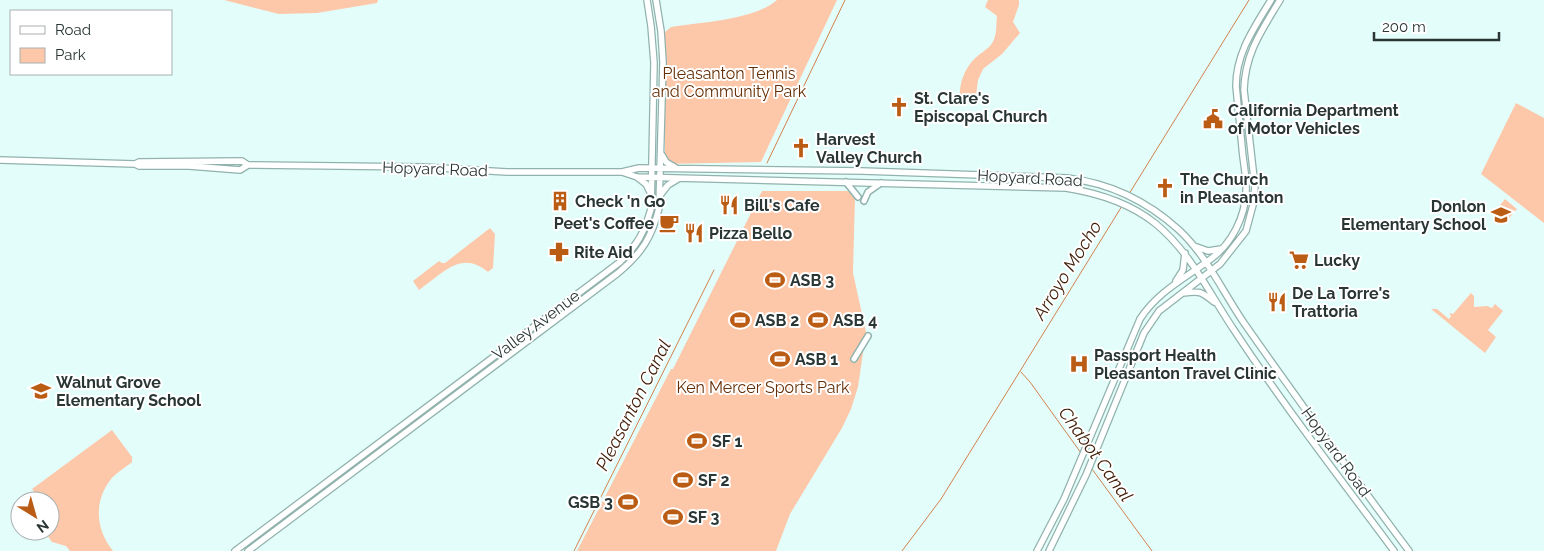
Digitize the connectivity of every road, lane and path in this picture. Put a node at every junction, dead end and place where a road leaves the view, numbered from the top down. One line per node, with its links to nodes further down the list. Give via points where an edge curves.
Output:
1 (647, 0): 5 (main road, Valley Avenue, via 654,63)
2 (656, 0): 6 (main road, Valley Avenue, via 663,62)
3 (1271, 0): 24 (main road, via 1246,41 1238,62 1236,86 1246,194 1237,229)
4 (1280, 0): 28 (main road, via 1253,45 1244,77 1255,187 1251,216 1235,247)
5 (653, 147): 8 (main road, via 649,161); 9 (main road, Valley Avenue)
6 (662, 155): 10 (main road, Valley Avenue); 11 (main road, via 666,162)
7 (0, 160): 12 (main road, Hopyard Road, via 240,170 248,165)
8 (639, 168): 9 (main road, Hopyard Road); 12 (main road, Hopyard Road)
9 (652, 168): 10 (main road, Hopyard Road); 14 (main road, Valley Avenue)
10 (661, 168): 11 (main road, Hopyard Road); 15 (main road, Valley Avenue)
11 (678, 169): 23 (main road, Hopyard Road, via 1084,180 1140,200 1178,229)
12 (622, 172): 13 (main road, Hopyard Road)
13 (637, 176): 14 (main road, Hopyard Road); 19 (main road)
14 (652, 177): 15 (main road, Hopyard Road); 19 (main road, Valley Avenue)
15 (660, 178): 16 (main road, Hopyard Road); 20 (main road, Valley Avenue)
16 (680, 178): 17 (main road, Hopyard Road); 20 (main road, via 668,184)
17 (846, 182): 18 (main road, Hopyard Road); 21 (street)
18 (881, 183): 22 (street, via 868,192); 25 (main road, Hopyard Road, via 1066,188 1108,198 1134,210 1156,225)
19 (652, 196): 35 (main road, Valley Avenue, via 646,227 635,247 620,262)
20 (660, 196): 36 (main road, Valley Avenue, via 654,228 630,263)
21 (858, 197)
22 (864, 201)
23 (1194, 246): 24 (main road, via 1208,251); 26 (main road, Hopyard Road)
24 (1221, 249): 26 (main road)
25 (1185, 253): 27 (main road, Hopyard Road); 30 (main road, via 1183,270)
26 (1205, 263): 27 (main road); 28 (main road, Hopyard Road)
27 (1196, 269): 29 (main road, Hopyard Road); 30 (main road)
28 (1211, 271): 29 (main road); 40 (main road, Hopyard Road, via 1332,447)
29 (1202, 278): 31 (main road); 32 (main road, Hopyard Road)
30 (1173, 285): 37 (main road, via 1158,296 1140,319 1064,499)
31 (1181, 294): 32 (main road, via 1202,292); 38 (main road, via 1160,311 1144,333 1087,473)
32 (1219, 306): 39 (main road, Hopyard Road, via 1317,448)
33 (868, 336): 34 (street)
34 (854, 359)
35 (235, 551)
36 (248, 551)
37 (1037, 551)
38 (1049, 551)
39 (1394, 551)
40 (1409, 551)

